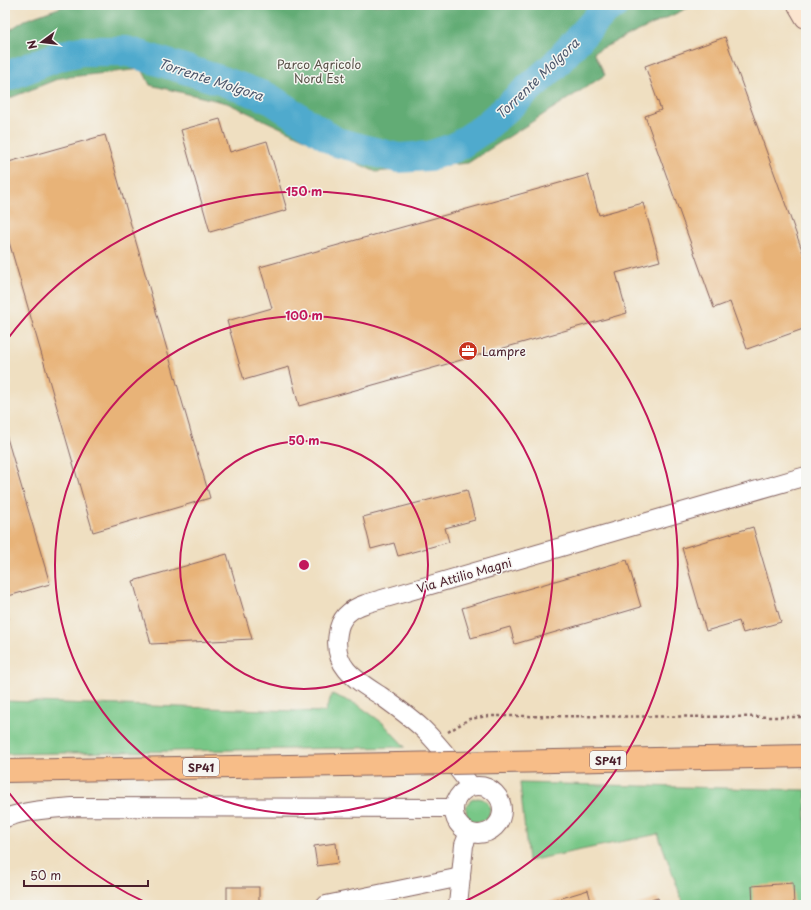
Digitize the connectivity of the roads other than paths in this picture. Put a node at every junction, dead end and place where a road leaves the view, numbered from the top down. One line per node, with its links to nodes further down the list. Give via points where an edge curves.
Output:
1 (799, 5): 2 (main road)
2 (806, 17)
3 (806, 476): 9 (street, Via Attilio Magni, via 365,604 348,612 339,626 337,637 342,664 358,681 401,710 422,728)
4 (806, 747): 6 (main road)
5 (806, 756): 6 (main road, SP41)
6 (714, 757): 7 (main road); 8 (main road, SP41, bridge)
7 (806, 768)
8 (5, 771)
9 (471, 786): 10 (street, via 458,794); 12 (street, via 488,787 497,795 502,815 498,823 485,833)
10 (453, 808): 11 (street, via 73,807 29,812); 12 (street, via 457,823)
11 (5, 818)
12 (469, 832): 13 (street, via 464,845)
13 (461, 877): 14 (street); 15 (street)
14 (326, 905)
15 (458, 905)

